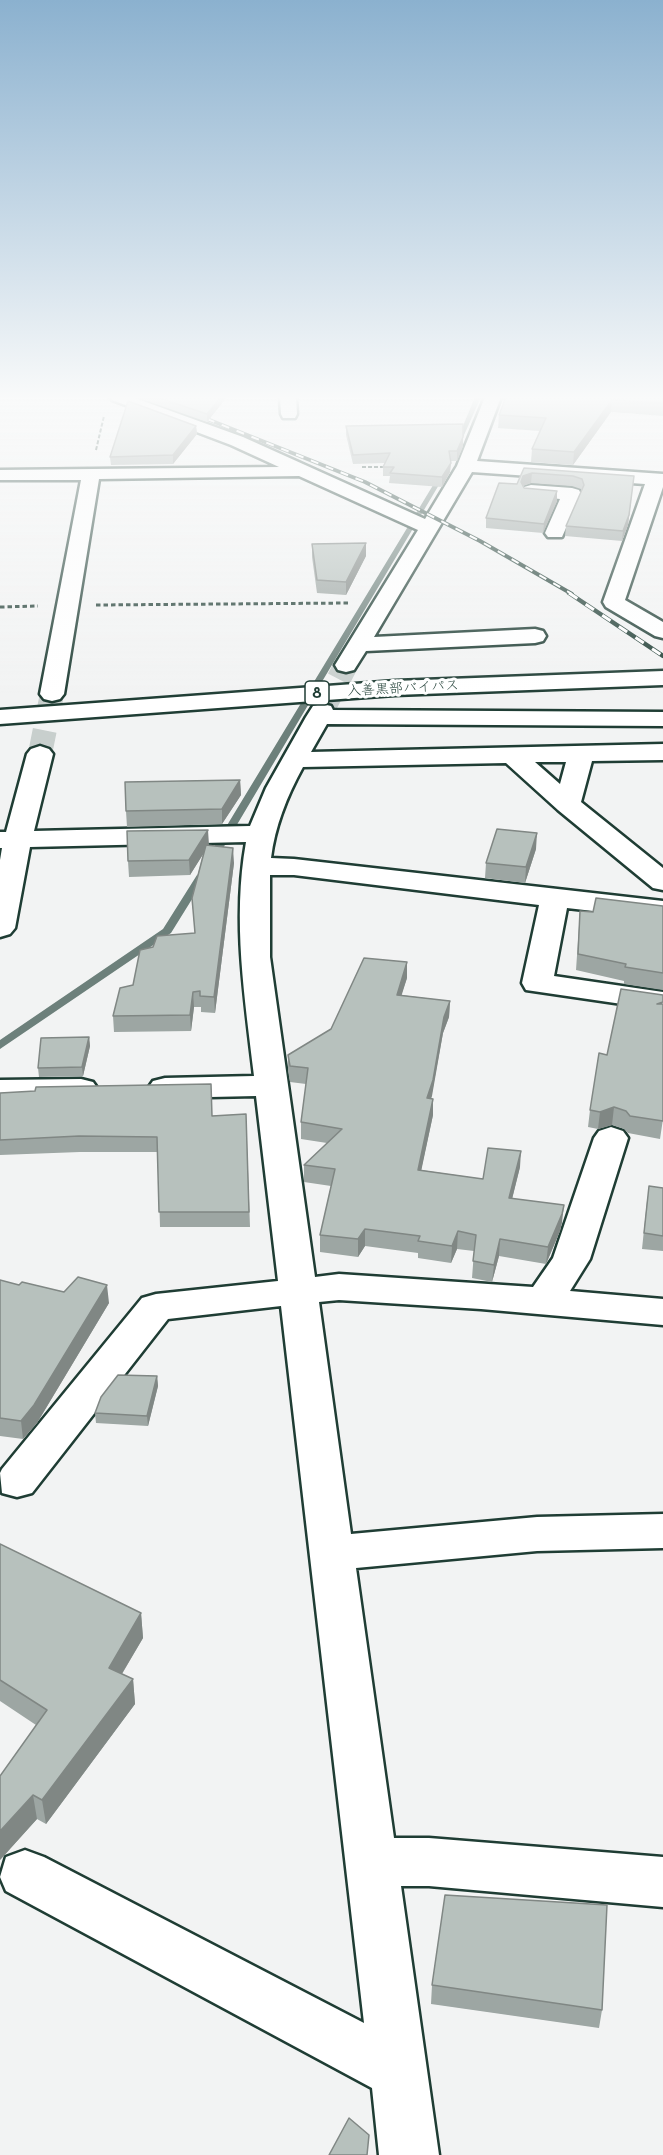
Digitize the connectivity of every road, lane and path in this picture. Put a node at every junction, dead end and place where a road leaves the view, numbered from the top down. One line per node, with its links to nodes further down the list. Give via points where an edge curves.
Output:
1 (87, 498): 9 (main road)
2 (360, 498): 6 (main road)
3 (447, 498): 6 (main road)
4 (570, 498): 7 (main road)
5 (653, 498): 11 (main road, via 614,602)
6 (429, 528): 8 (main road)
7 (555, 533)
8 (384, 603): 9 (path); 13 (main road)
9 (68, 606): 10 (path); 16 (main road)
10 (0, 607)
11 (663, 631)
12 (535, 636): 13 (main road)
13 (358, 645): 14 (main road)
14 (346, 665)
15 (663, 678): 17 (main road, 入善黒部バイパス / 8, via 395,688)
16 (52, 694)
17 (0, 717)
18 (663, 719): 23 (main road, via 320,714)
19 (663, 752): 21 (main road)
20 (40, 754): 26 (main road)
21 (580, 754): 22 (main road); 24 (main road)
22 (512, 755): 23 (main road); 24 (main road)
23 (294, 760): 25 (main road)
24 (567, 804): 28 (main road)
25 (262, 834): 26 (main road); 27 (main road)
26 (9, 840): 31 (main road)
27 (256, 866): 29 (main road, via 294,867); 33 (main road, via 255,957)
28 (663, 882)
29 (555, 898): 30 (main road); 32 (main road, via 537,983)
30 (663, 909)
31 (0, 928)
32 (663, 1000)
33 (272, 1086): 34 (main road); 36 (main road)
34 (0, 1090)
35 (611, 1138): 37 (main road, via 571,1259)
36 (298, 1291): 37 (main road, via 339,1287); 39 (main road, via 156,1307); 41 (main road)
37 (543, 1302): 38 (main road)
38 (663, 1312)
39 (17, 1481)
40 (663, 1531): 41 (main road, via 537,1534)
41 (332, 1553): 42 (main road)
42 (370, 1862): 44 (main road, via 429,1863); 45 (main road)
43 (25, 1874): 45 (main road)
44 (663, 1882)
45 (398, 2072): 46 (main road)
46 (409, 2155)

